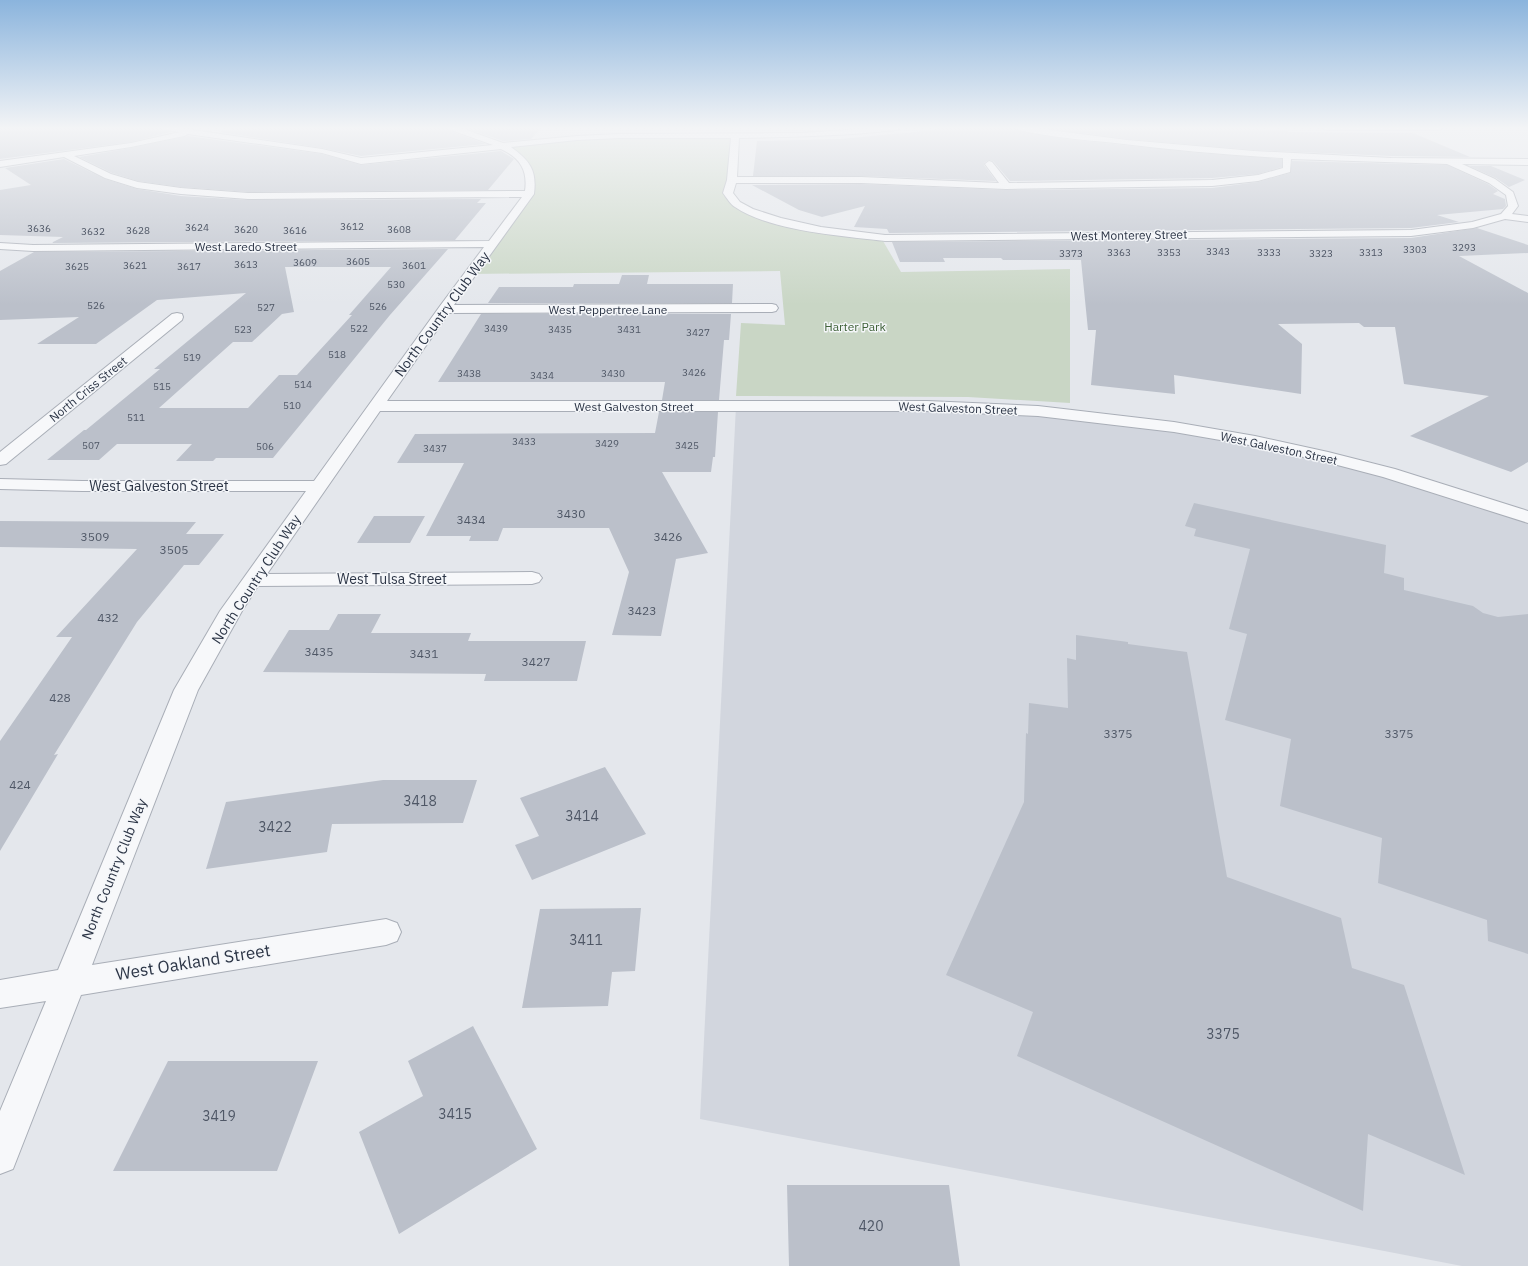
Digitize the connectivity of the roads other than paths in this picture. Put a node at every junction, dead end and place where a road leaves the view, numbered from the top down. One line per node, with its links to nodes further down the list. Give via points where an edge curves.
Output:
1 (150, 187): 5 (street, via 181,192 248,196)
2 (531, 187): 5 (street)
3 (730, 187): 6 (street, West Monterey Street, via 728,193 737,204 778,221 821,230 885,238 1411,233 1473,225)
4 (1500, 187): 6 (street, via 1510,194 1513,206)
5 (529, 194): 8 (street, North Country Club Way)
6 (1504, 216): 7 (street)
7 (1528, 219)
8 (492, 244): 9 (street, West Laredo Street, via 41,248); 11 (street, North Country Club Way)
9 (0, 246)
10 (772, 308): 11 (street, West Peppertree Lane)
11 (444, 309): 13 (street, North Country Club Way)
12 (177, 318): 14 (street, North Criss Street)
13 (375, 406): 16 (street, North Country Club Way); 17 (street, West Galveston Street, via 927,406 1046,412 1158,425 1255,441 1389,473)
14 (0, 460)
15 (0, 484): 16 (street, West Galveston Street)
16 (318, 486): 19 (street, North Country Club Way)
17 (1528, 517)
18 (532, 578): 19 (street, West Tulsa Street)
19 (252, 580): 21 (street, North Country Club Way, via 231,611 186,690)
20 (386, 932): 21 (street, West Oakland Street)
21 (69, 982): 22 (street, West Oakland Street); 23 (street, North Country Club Way)
22 (0, 994)
23 (0, 1156)

